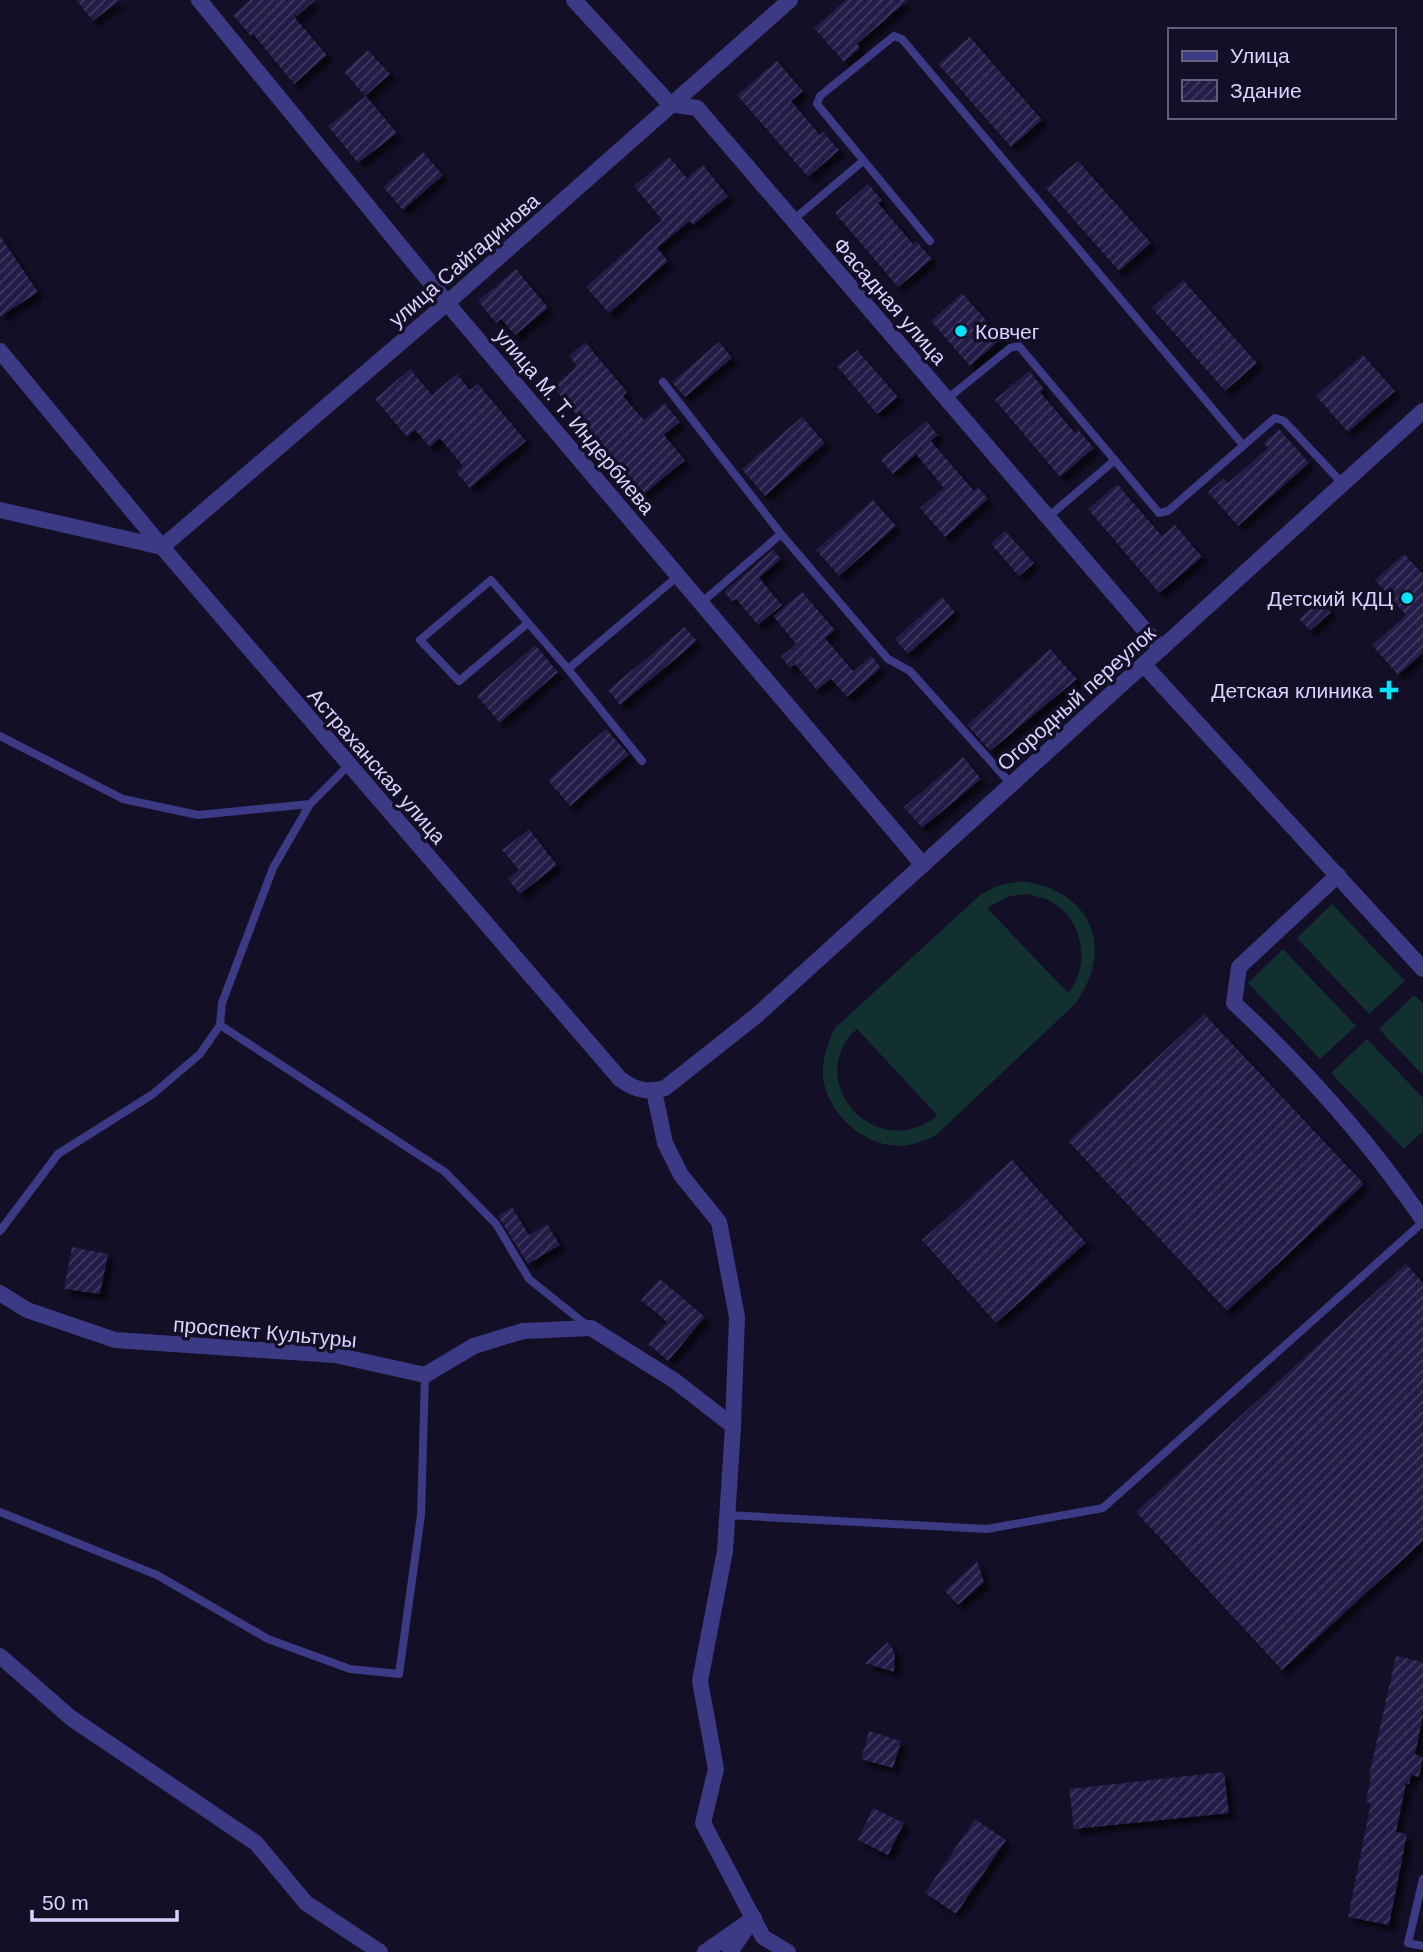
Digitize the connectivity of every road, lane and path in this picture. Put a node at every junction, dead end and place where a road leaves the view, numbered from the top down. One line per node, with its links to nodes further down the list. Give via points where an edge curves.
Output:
1 (199, 0): 8 (street, улица М. Т. Индербиева)
2 (575, 0): 4 (street)
3 (790, 0): 4 (street, улица Сайгадинова)
4 (670, 104): 6 (street, Фасадная улица, via 697,108); 8 (street, улица Сайгадинова)
5 (863, 161): 6 (lane); 7 (lane); 13 (lane, via 817,100 890,37 898,36)
6 (793, 220): 11 (street, Фасадная улица)
7 (930, 241)
8 (447, 303): 19 (street, улица Сайгадинова); 20 (street, улица М. Т. Индербиева)
9 (0, 351): 19 (street, Астраханская улица)
10 (663, 382): 18 (lane)
11 (947, 399): 14 (lane, via 1010,348 1019,346); 17 (street, Фасадная улица)
12 (1423, 411): 15 (street, Огородный переулок)
13 (1244, 445): 14 (lane, via 1164,513 1156,510); 15 (lane, via 1272,420 1280,419)
14 (1115, 460): 17 (lane)
15 (1343, 484): 23 (street, Огородный переулок)
16 (0, 510): 19 (street)
17 (1048, 517): 23 (street, Фасадная улица)
18 (781, 534): 21 (lane); 29 (lane, via 888,659 910,671)
19 (162, 547): 28 (street, Астраханская улица)
20 (678, 576): 21 (street, улица М. Т. Индербиева); 25 (lane)
21 (701, 603): 31 (street, улица М. Т. Индербиева)
22 (528, 623): 22 (lane, via 491,580 420,640 459,681); 25 (lane)
23 (1161, 649): 24 (street, Огородный переулок)
24 (1144, 665): 29 (street, Огородный переулок); 32 (street)
25 (568, 669): 27 (lane)
26 (0, 736): 30 (lane, via 123,799 198,815)
27 (642, 761)
28 (349, 765): 30 (lane); 35 (street, Астраханская улица, via 620,1079 630,1087)
29 (1012, 785): 31 (street, Огородный переулок)
30 (310, 804): 34 (lane, via 273,868 222,1003)
31 (923, 865): 35 (street, Огородный переулок, via 757,1016 665,1088)
32 (1338, 875): 33 (street); 36 (street, via 1239,967 1234,1003 1296,1060 1355,1127)
33 (1423, 968)
34 (220, 1025): 37 (lane, via 200,1054 153,1094 58,1154); 39 (lane, via 445,1172 496,1224 529,1279)
35 (654, 1091): 41 (street, via 665,1143 681,1175 719,1222 737,1317)
36 (1423, 1221): 43 (lane, via 1103,1508 987,1529)
37 (0, 1231)
38 (0, 1293): 40 (street, проспект Культуры, via 27,1310 115,1340 335,1355)
39 (591, 1328): 40 (street, via 523,1331 474,1346); 41 (street, via 675,1381)
40 (425, 1375): 42 (lane, via 421,1516 399,1674 350,1669 268,1639 157,1575)
41 (733, 1426): 43 (street)
42 (0, 1512)
43 (727, 1515): 46 (street, via 725,1550 700,1681 716,1769 703,1823)
44 (0, 1656): 48 (street, via 71,1718 256,1843 306,1903)
45 (1423, 1879): 47 (lane, via 1408,1943)
46 (754, 1918): 49 (street); 50 (street); 51 (street, via 764,1937)
47 (1423, 1946)
48 (379, 1952)
49 (705, 1952)
50 (730, 1952)
51 (788, 1952)

